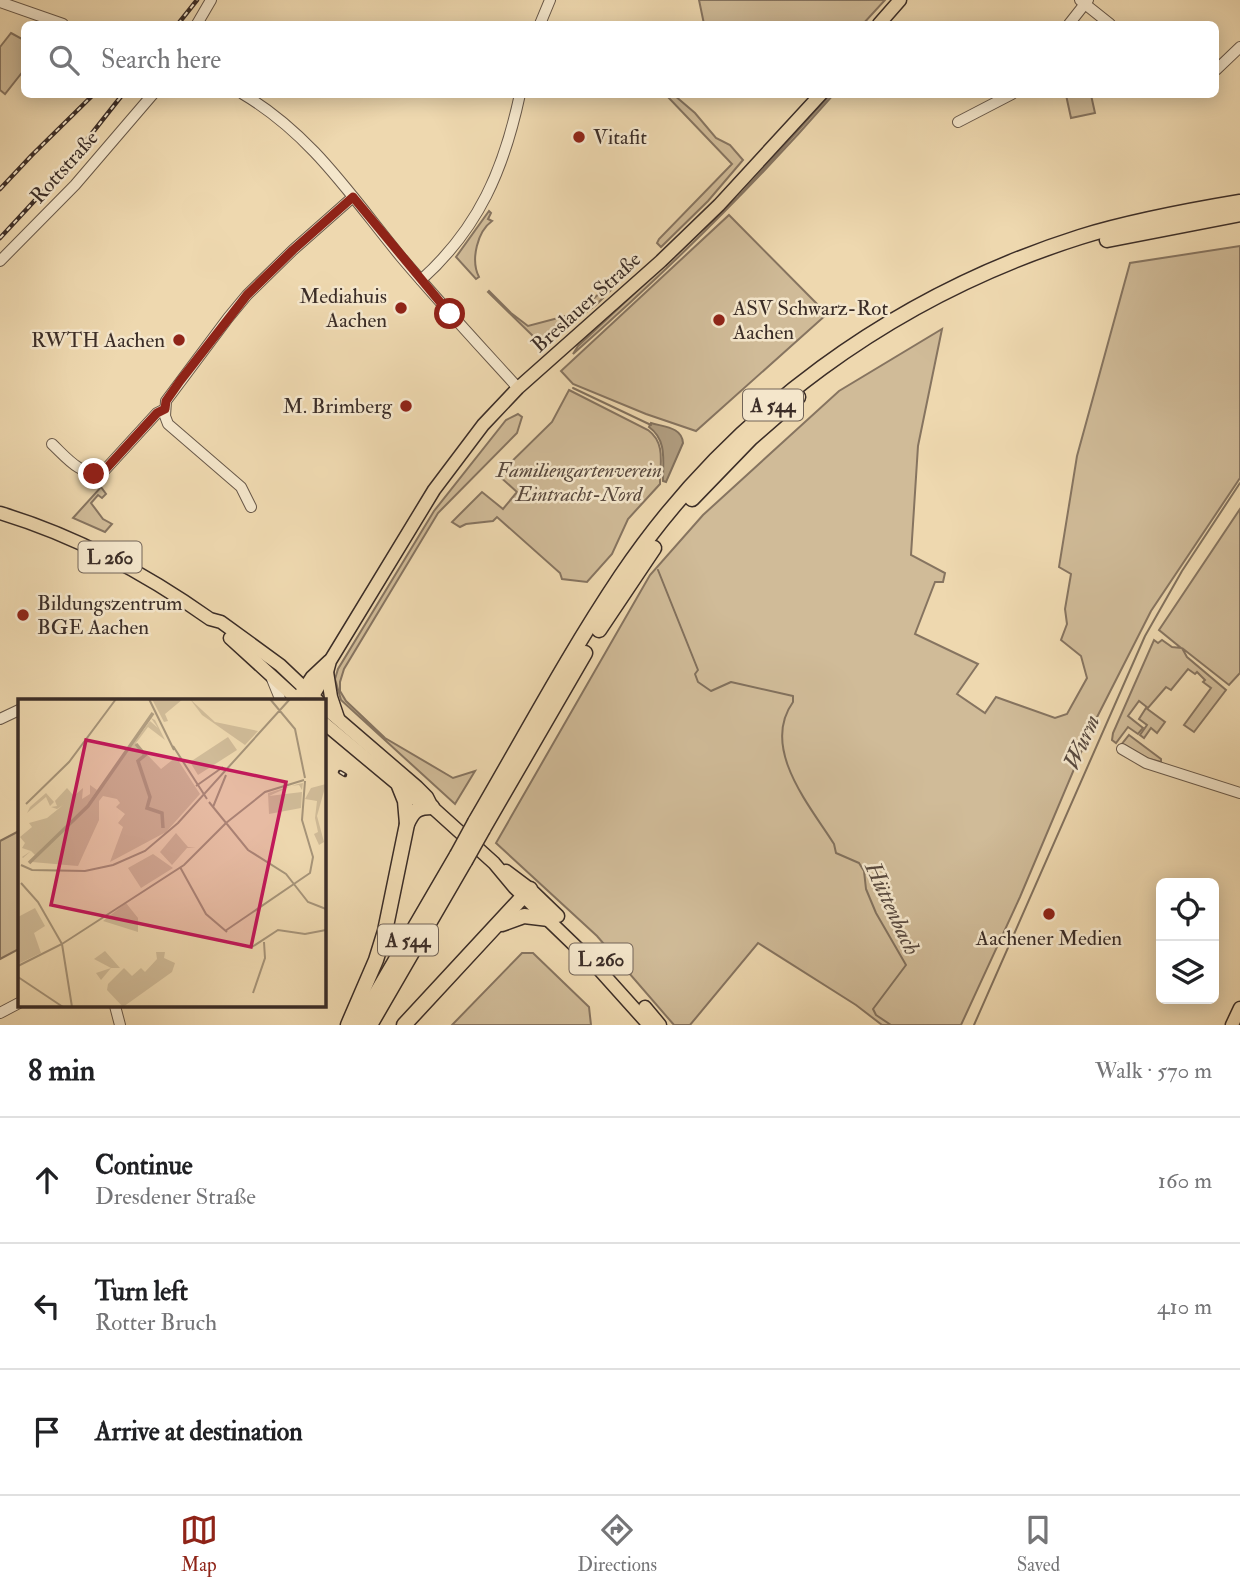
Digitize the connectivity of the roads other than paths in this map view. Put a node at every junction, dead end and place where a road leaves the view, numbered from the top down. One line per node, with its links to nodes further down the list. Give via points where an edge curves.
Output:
1 (211, 0): 7 (street)
2 (550, 0): 8 (street)
3 (900, 0): 9 (main road)
4 (1084, 1): 10 (street); 11 (street)
5 (0, 2): 6 (street)
6 (54, 21)
7 (199, 21)
8 (541, 21)
9 (882, 21)
10 (1071, 21)
11 (1107, 21)
12 (1240, 47): 13 (street)
13 (1219, 66)
14 (150, 98): 23 (street, Rottstraße, via 68,193)
15 (250, 98): 20 (street, via 306,141)
16 (519, 98): 24 (street, via 501,165 484,203 466,232)
17 (817, 98): 25 (main road, Breslauer Straße, via 675,248)
18 (1004, 98): 19 (street)
19 (958, 122)
20 (353, 197): 24 (street); 26 (street, via 247,295 180,381)
21 (1240, 202): 44 (highway, A 544, via 1121,226 1020,258 915,307 864,337 783,396 702,474 621,576)
22 (1240, 214): 44 (highway, A 544, via 1083,246 981,284 870,345 789,404 708,481 669,527 629,582)
23 (0, 261)
24 (421, 281): 25 (street)
25 (518, 388): 31 (main road, Breslauer Straße, via 434,490)
26 (165, 409): 27 (street, via 103,472 85,472); 28 (street, via 168,424 241,487)
27 (51, 444)
28 (251, 507)
29 (0, 513): 30 (main road, L 260, via 98,551)
30 (210, 619): 32 (main road, L 260); 33 (main road, L 260, via 221,622)
31 (326, 667): 33 (main road); 34 (main road, Breslauer Straße); 38 (main road, via 331,697)
32 (269, 672): 34 (main road, L 260); 35 (street)
33 (292, 675): 34 (main road, L 260)
34 (305, 698)
35 (280, 699)
36 (18, 710): 37 (street)
37 (0, 719)
38 (328, 722): 40 (main road, L 260); 42 (main road, L 260, via 417,787)
39 (1122, 749): 41 (street, via 1146,763)
40 (399, 786): 42 (main road, L 260); 43 (highway)
41 (1240, 793)
42 (432, 807): 43 (highway, via 418,808); 46 (main road, L 260)
43 (407, 824): 54 (highway, via 382,941)
44 (479, 826): 45 (highway, A 544, bridge)
45 (461, 858): 55 (highway, A 544); 56 (highway, A 544)
46 (527, 893): 47 (main road, L 260); 48 (highway); 59 (main road, L 260, via 603,961)
47 (549, 919): 48 (highway, via 524,916); 58 (main road, L 260)
48 (498, 926): 57 (highway)
49 (18, 1004): 52 (street)
50 (115, 1007): 53 (street)
51 (1240, 1008): 60 (main road)
52 (0, 1013)
53 (120, 1025)
54 (348, 1025)
55 (358, 1025)
56 (370, 1025)
57 (404, 1025)
58 (649, 1025)
59 (660, 1025)
60 (1232, 1025)

